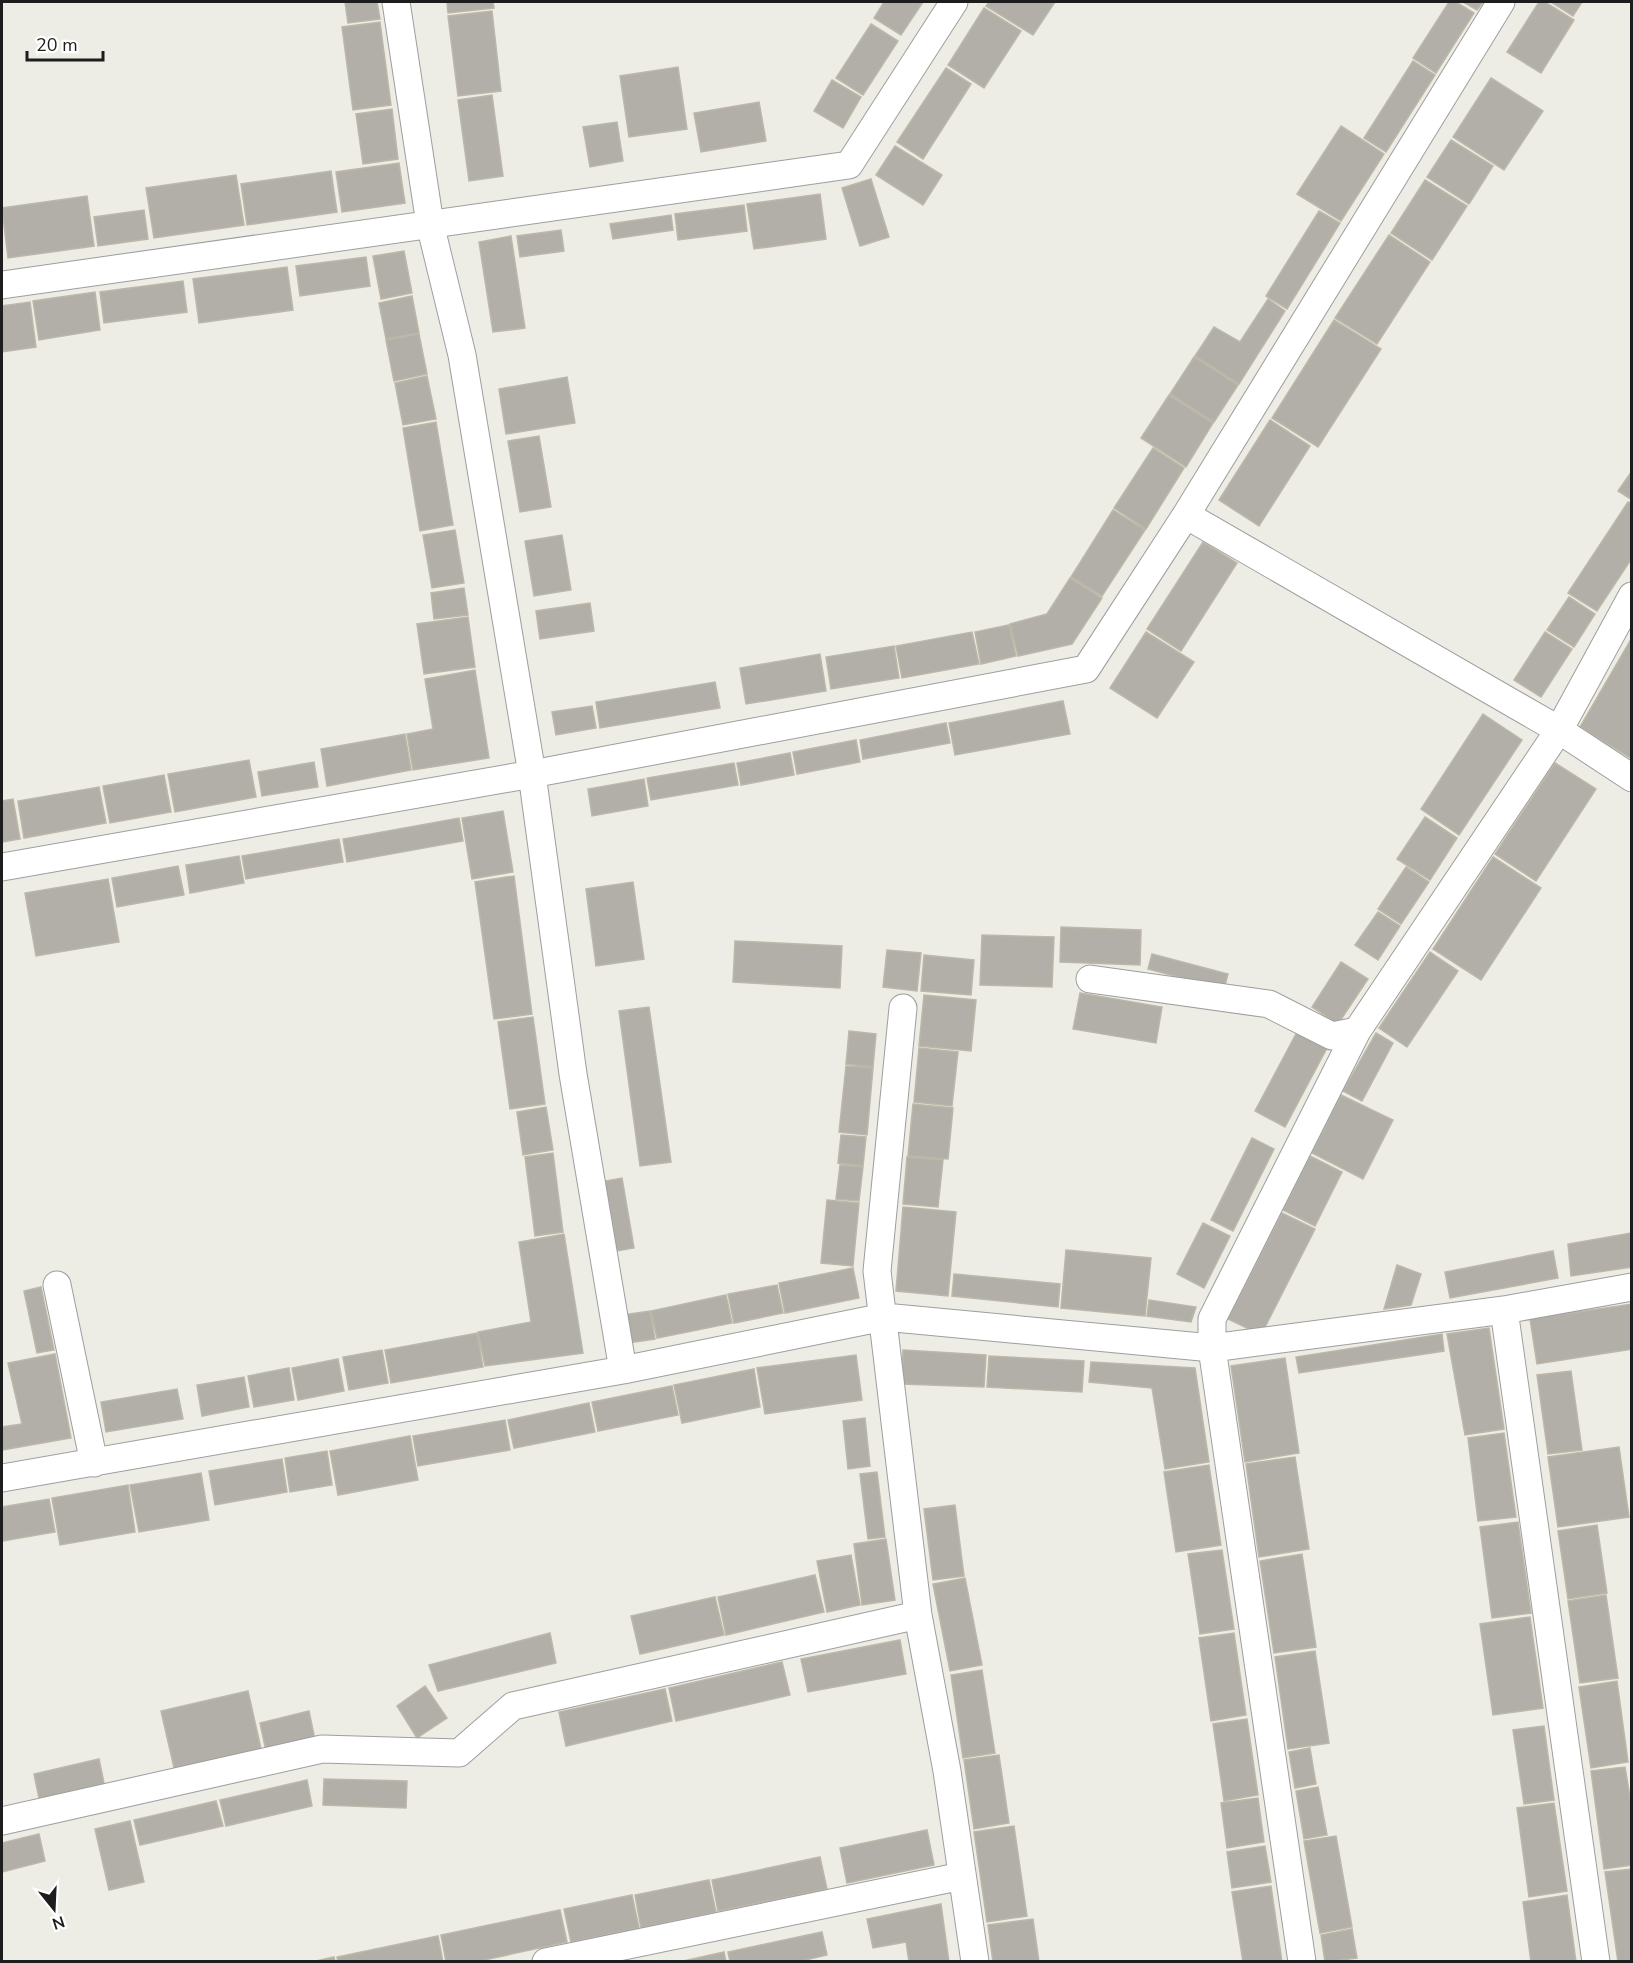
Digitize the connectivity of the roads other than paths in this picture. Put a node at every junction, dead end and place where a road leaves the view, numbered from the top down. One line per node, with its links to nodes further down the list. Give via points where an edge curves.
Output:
1 (396, 2): 4 (street)
2 (954, 2): 4 (street, via 849,165)
3 (1501, 2): 6 (street)
4 (430, 224): 5 (street); 9 (street, via 462,355)
5 (2, 285)
6 (1186, 516): 8 (street); 9 (street, via 1086,669)
7 (1632, 596): 8 (street)
8 (1559, 730): 10 (street); 14 (street)
9 (532, 774): 11 (street); 20 (street, via 573,1074)
10 (1632, 778)
11 (2, 867)
12 (1090, 978): 14 (street, via 1269,1004 1332,1036)
13 (903, 1008): 18 (street, via 877,1271)
14 (1357, 1031): 19 (street, via 1212,1319)
15 (57, 1285): 21 (street)
16 (1632, 1287): 17 (street)
17 (1504, 1310): 19 (street); 29 (street)
18 (884, 1317): 19 (street); 20 (street); 23 (street)
19 (1212, 1348): 28 (street)
20 (623, 1370): 21 (street)
21 (94, 1463): 22 (street)
22 (2, 1478)
23 (918, 1615): 24 (street, via 513,1706 459,1753 322,1749); 25 (street)
24 (2, 1821)
25 (962, 1876): 26 (street); 27 (street)
26 (546, 1962)
27 (975, 1962)
28 (1302, 1962)
29 (1596, 1962)

